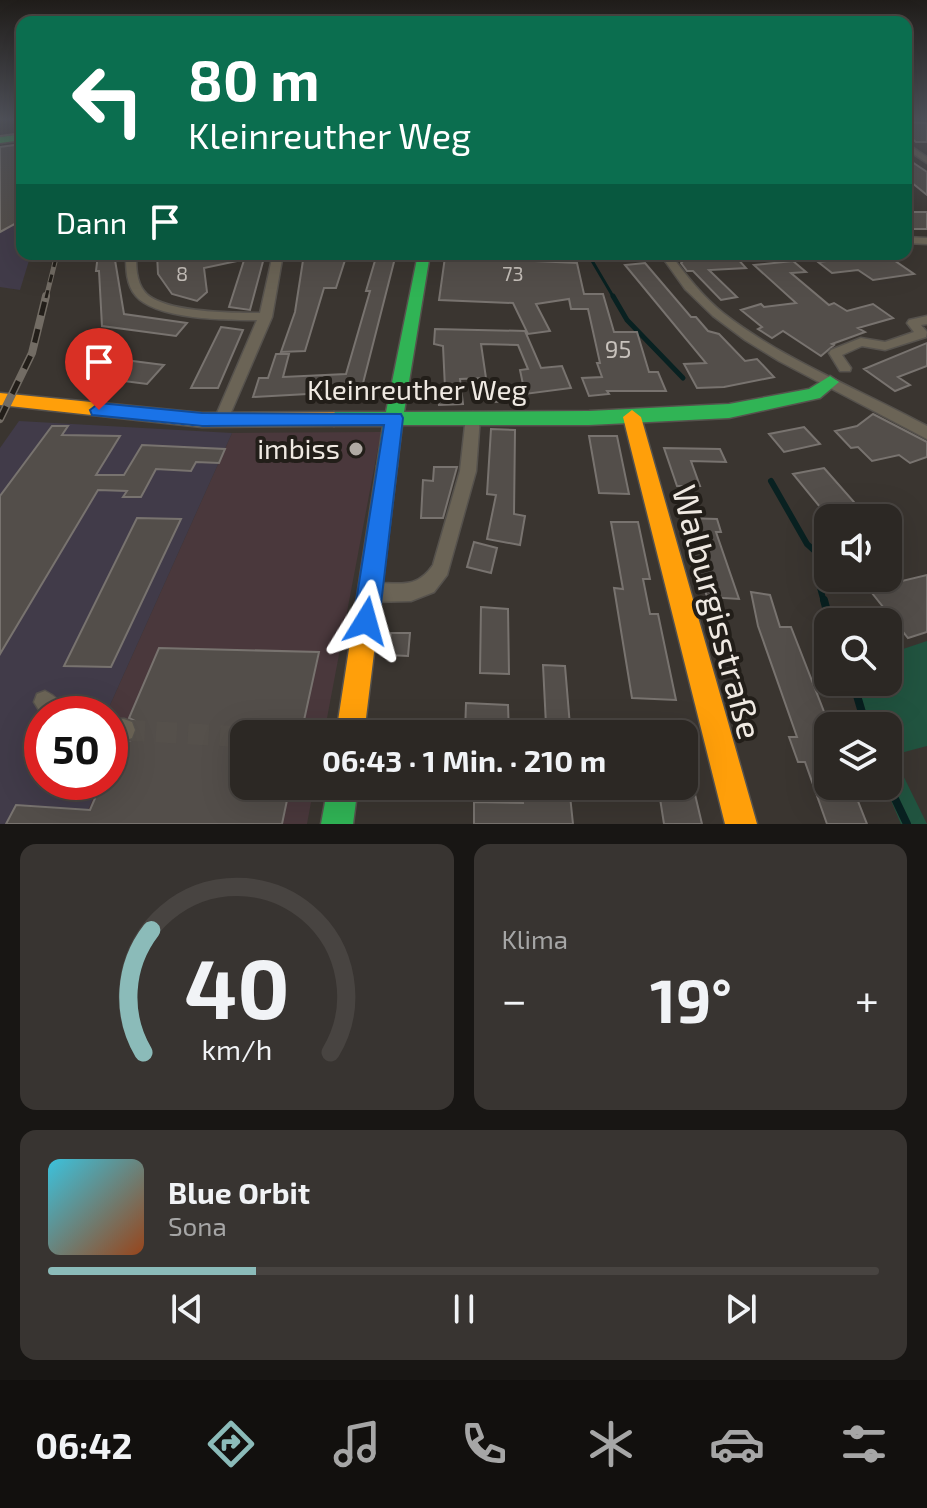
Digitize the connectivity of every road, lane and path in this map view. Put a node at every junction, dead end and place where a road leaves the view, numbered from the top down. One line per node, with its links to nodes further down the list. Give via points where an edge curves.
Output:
1 (132, 260): 5 (street, via 135,283 146,300 168,308)
2 (277, 260): 5 (street)
3 (423, 260): 12 (street)
4 (669, 260): 8 (street, via 688,287 729,324)
5 (266, 317): 13 (street)
6 (927, 320): 7 (street, via 913,323 922,334 885,346 861,342 835,353)
7 (845, 368)
8 (830, 382): 11 (street, Kleinreuther Weg, via 814,394 729,411); 14 (street)
9 (0, 399): 13 (street, Kleinreuther Weg)
10 (473, 417): 11 (street, Kleinreuther Weg); 12 (street, Kleinreuther Weg); 15 (street, via 468,471 433,583 422,591)
11 (632, 417): 19 (street, Walburgisstraße)
12 (394, 418): 13 (street, Kleinreuther Weg); 15 (street)
13 (221, 420)
14 (927, 433)
15 (370, 593): 16 (street)
16 (352, 720)
17 (341, 800): 18 (street)
18 (337, 824)
19 (741, 824)

